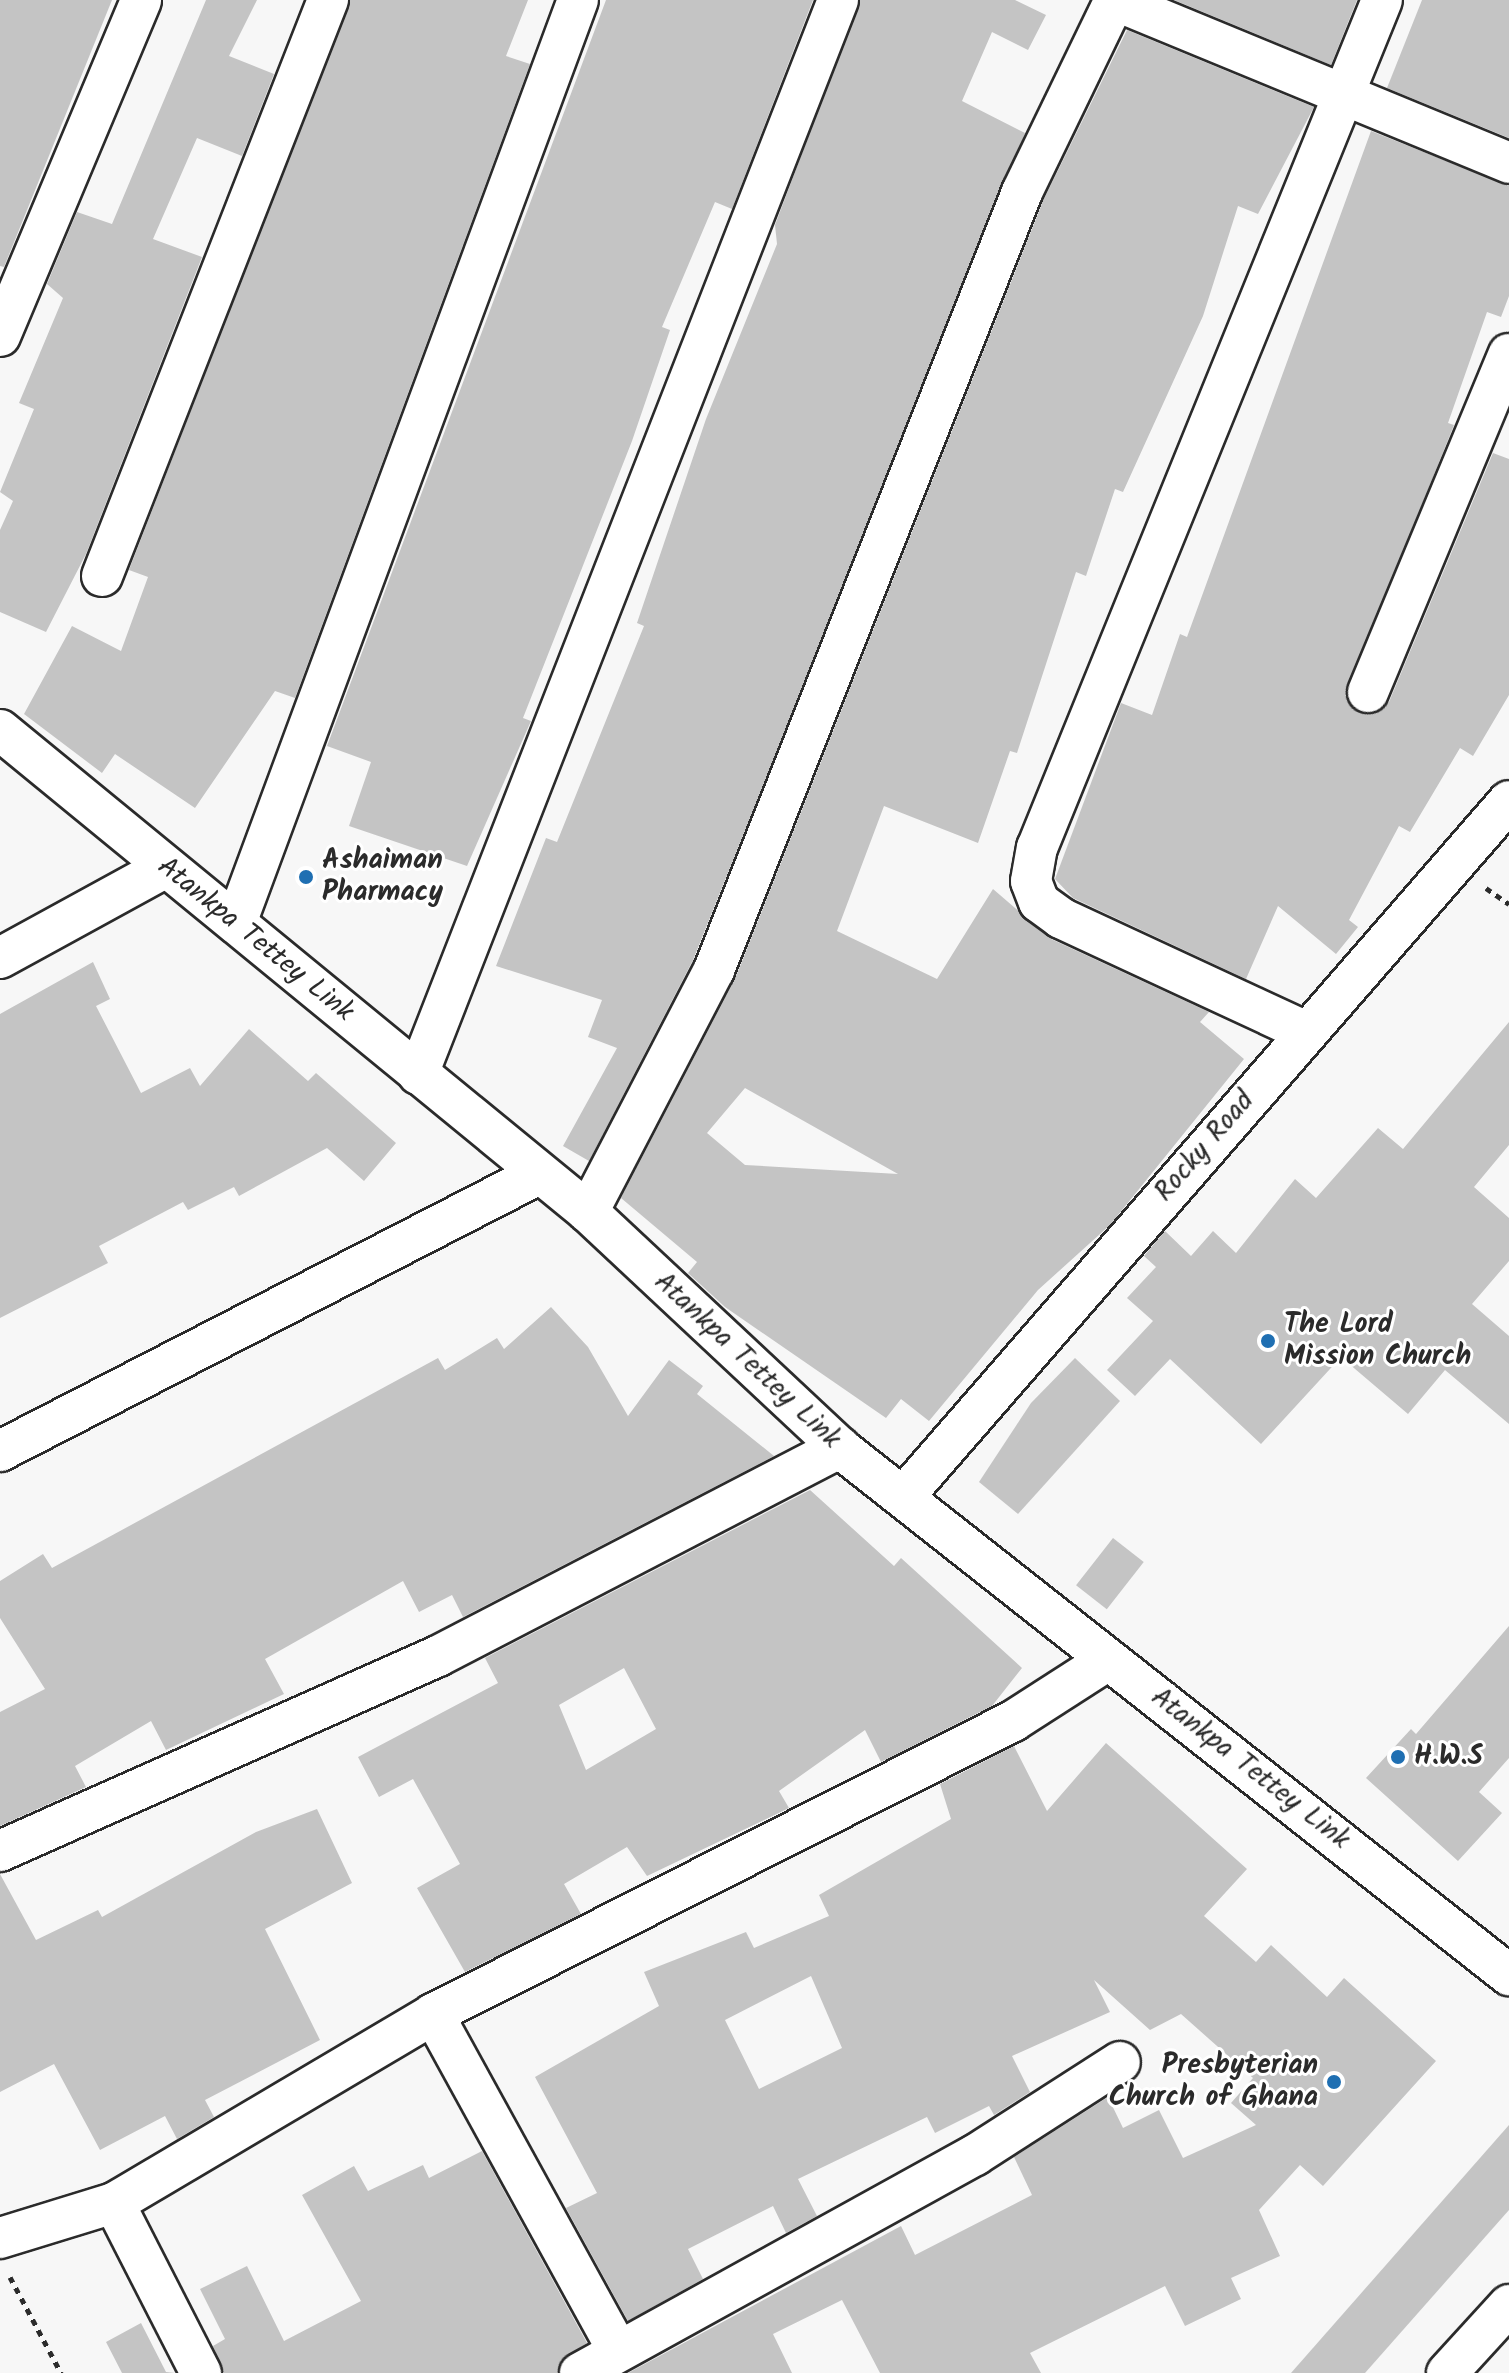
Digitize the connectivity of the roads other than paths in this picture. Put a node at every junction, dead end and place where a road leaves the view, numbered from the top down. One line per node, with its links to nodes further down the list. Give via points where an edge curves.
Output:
1 (141, 0): 9 (street)
2 (328, 0): 11 (street)
3 (578, 0): 16 (street)
4 (838, 0): 19 (street)
5 (1114, 0): 7 (street); 21 (street, via 1022,192 714,970)
6 (1382, 0): 7 (street)
7 (1346, 96): 8 (street); 18 (street, via 1095,704 1031,881 1039,902 1061,918)
8 (1509, 163)
9 (0, 336)
10 (1509, 354): 12 (street)
11 (102, 576)
12 (1368, 692)
13 (0, 730): 15 (street, Atankpa Tettey Link)
14 (1509, 801): 18 (street, Rocky Road)
15 (166, 867): 16 (street, Atankpa Tettey Link); 17 (street)
16 (236, 923): 19 (street, Atankpa Tettey Link)
17 (0, 958)
18 (1304, 1031): 24 (street, Rocky Road)
19 (418, 1074): 20 (street, Atankpa Tettey Link)
20 (539, 1174): 21 (street, Atankpa Tettey Link); 23 (street)
21 (588, 1212): 22 (street, Atankpa Tettey Link)
22 (840, 1448): 24 (street, Atankpa Tettey Link); 26 (street, via 438,1656)
23 (0, 1451)
24 (904, 1496): 25 (street, Atankpa Tettey Link)
25 (1108, 1660): 27 (street, Atankpa Tettey Link); 28 (street, via 1013,1721)
26 (0, 1851)
27 (1509, 1975)
28 (433, 2014): 30 (street); 33 (street)
29 (1120, 2062): 33 (street, via 975,2155)
30 (114, 2203): 31 (street); 34 (street)
31 (3, 2255)
32 (1509, 2305): 36 (street)
33 (618, 2351): 35 (street)
34 (201, 2373)
35 (580, 2373)
36 (1447, 2373)

